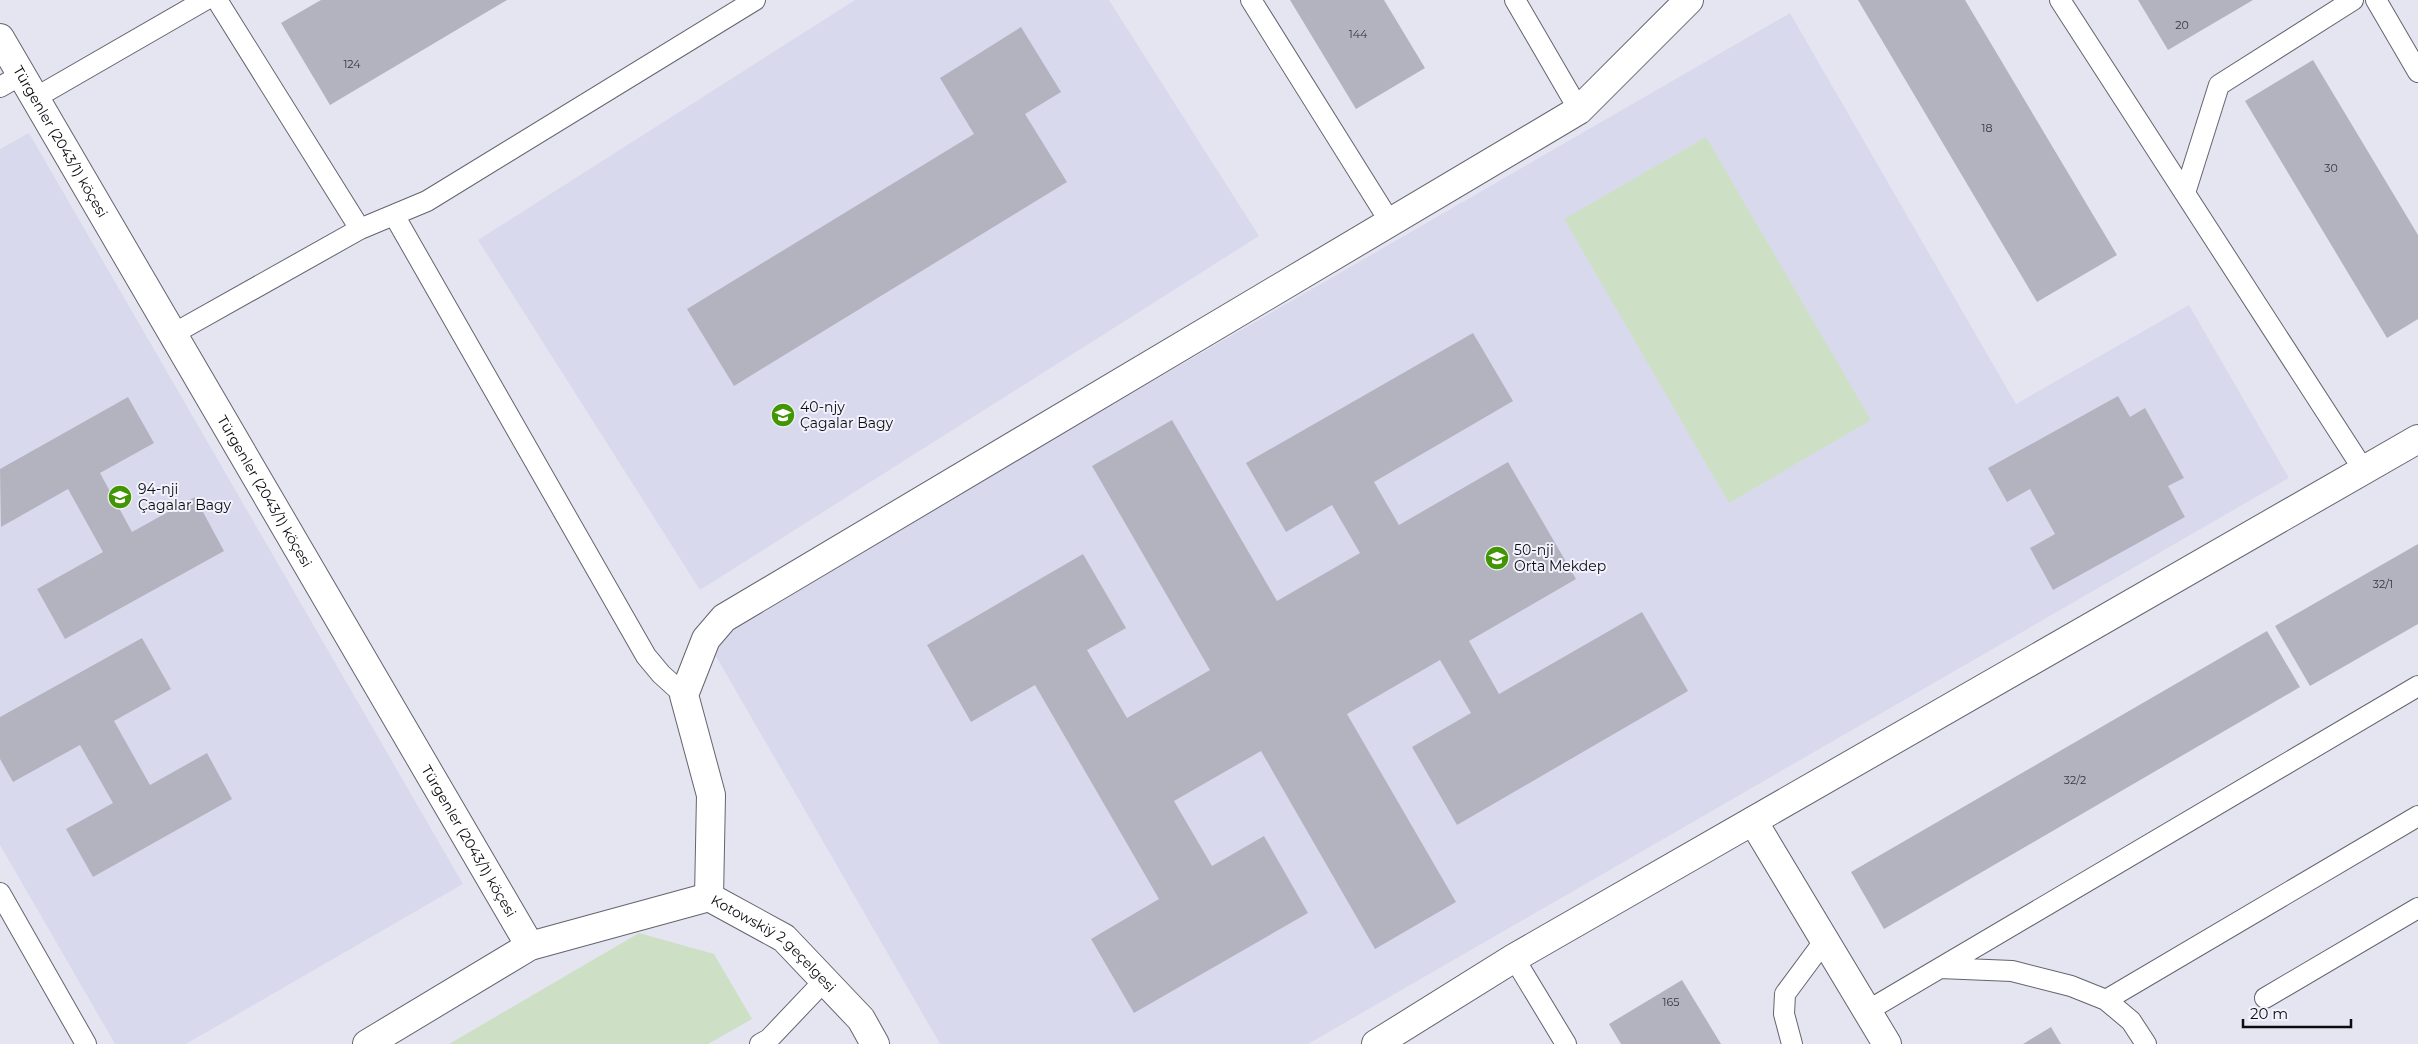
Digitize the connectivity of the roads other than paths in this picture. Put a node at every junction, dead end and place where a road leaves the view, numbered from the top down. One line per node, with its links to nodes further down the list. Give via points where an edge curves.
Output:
1 (205, 0): 10 (lane)
2 (217, 0): 19 (lane)
3 (755, 0): 17 (lane, via 427,201)
4 (1251, 0): 18 (lane)
5 (1516, 0): 15 (lane)
6 (1689, 0): 15 (street)
7 (2060, 0): 16 (lane)
8 (2353, 0): 16 (lane, via 2219,86)
9 (2376, 0): 12 (lane)
10 (181, 6): 14 (lane)
11 (0, 38): 13 (street, Türgenler (2043/1) köçesi)
12 (2418, 72)
13 (11, 81): 14 (street, Türgenler (2043/1) köçesi)
14 (35, 98): 20 (street, Türgenler (2043/1) köçesi)
15 (1579, 110): 18 (street)
16 (2185, 193): 22 (lane)
17 (394, 215): 19 (lane); 24 (lane, via 646,656)
18 (1390, 222): 24 (street, via 724,618 706,639)
19 (360, 229): 20 (lane)
20 (173, 334): 32 (street, Türgenler (2043/1) köçesi)
21 (2418, 439): 22 (street)
22 (2363, 469): 26 (street)
23 (2418, 686): 34 (lane)
24 (684, 695): 28 (street, via 711,795)
25 (2418, 816): 37 (lane)
26 (1753, 821): 31 (street); 33 (street)
27 (0, 893): 30 (lane)
28 (709, 897): 32 (street, Kotowskiý 2 geçelgesi); 35 (street, Kotowskiý 2 geçelgesi, via 784,938)
29 (2418, 908): 36 (lane)
30 (5, 915): 39 (lane)
31 (1825, 940): 38 (street); 45 (lane, via 1785,994 1784,1014)
32 (530, 946): 40 (street, Kotowskiý 2 geçelgesi)
33 (1514, 958): 43 (street); 44 (lane)
34 (1940, 968): 37 (lane, via 2012,971 2071,986); 38 (lane)
35 (825, 980): 41 (lane, via 770,1039); 42 (street, Kotowskiý 2 geçelgesi, via 861,1019)
36 (2265, 998)
37 (2106, 1000): 47 (lane, via 2131,1021)
38 (1867, 1010): 46 (street)
39 (86, 1044)
40 (367, 1044)
41 (760, 1044)
42 (875, 1044)
43 (1376, 1044)
44 (1566, 1044)
45 (1792, 1044)
46 (1887, 1044)
47 (2146, 1044)

